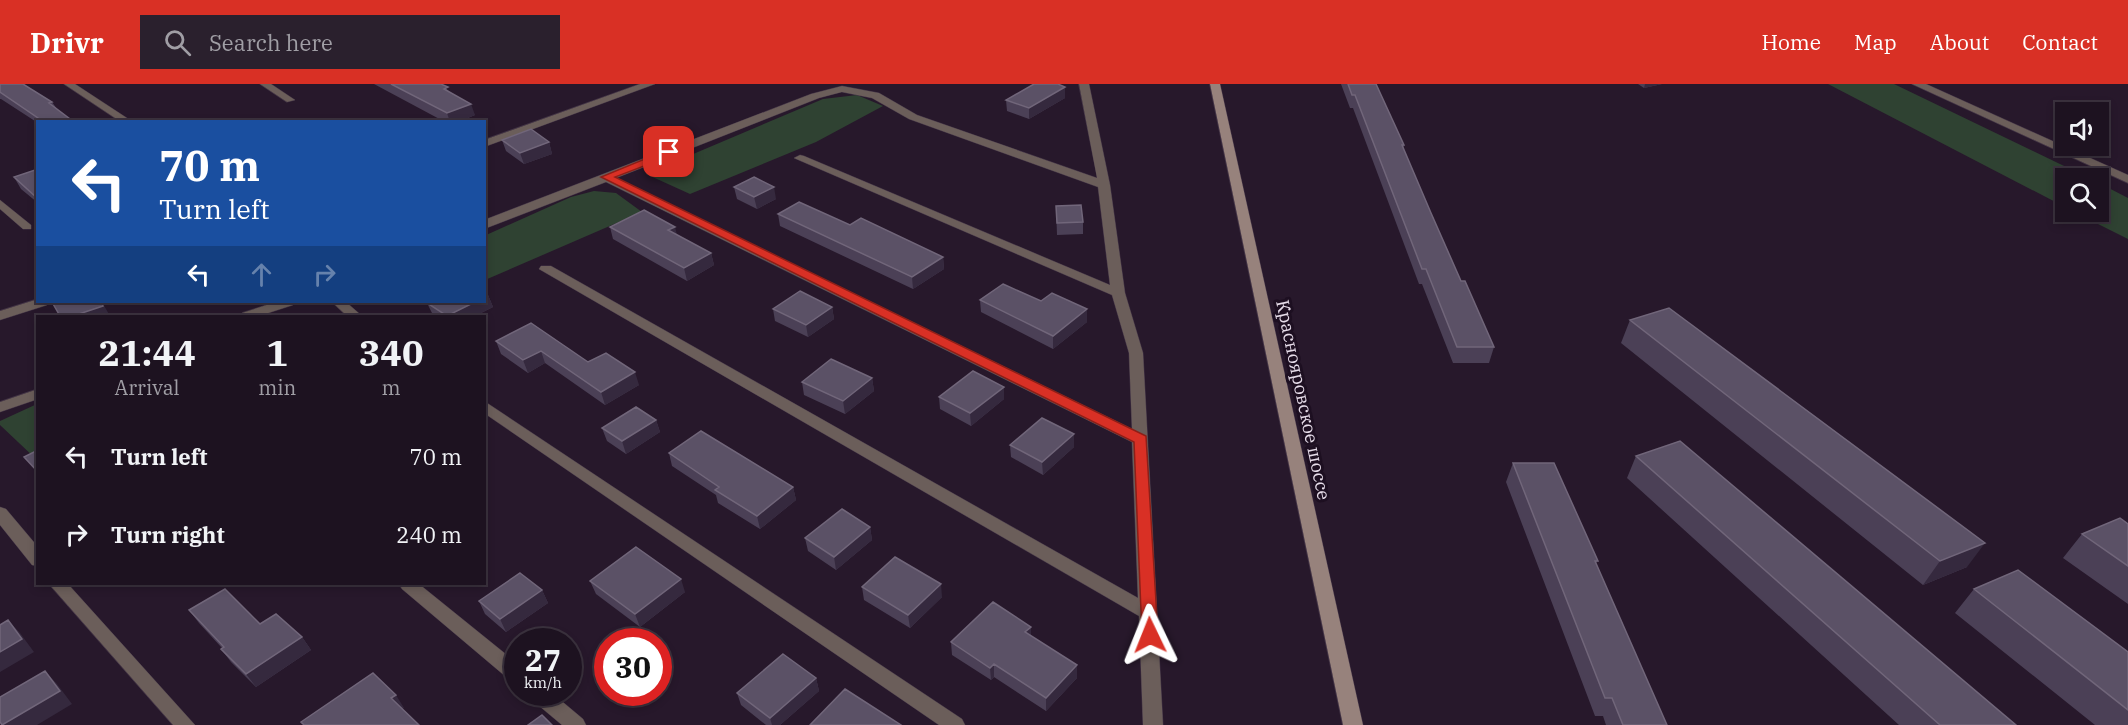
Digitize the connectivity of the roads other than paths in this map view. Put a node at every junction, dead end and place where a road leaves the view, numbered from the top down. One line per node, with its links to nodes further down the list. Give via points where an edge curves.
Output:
1 (69, 84): 8 (lane)
2 (265, 84): 7 (lane)
3 (650, 84): 9 (street)
4 (1084, 84): 13 (street)
5 (1215, 84): 40 (street, Краснояровское шоссе)
6 (1917, 84): 12 (street)
7 (290, 100)
8 (125, 120)
9 (486, 143)
10 (800, 158): 18 (street)
11 (606, 177): 13 (street, via 842,89 875,95 913,117); 15 (street); 28 (street)
12 (2128, 179)
13 (1104, 185): 18 (street)
14 (0, 203): 16 (lane)
15 (486, 224)
16 (27, 227)
17 (546, 269): 33 (street)
18 (1118, 294): 28 (street, via 1136,353)
19 (39, 303): 24 (street)
20 (285, 303): 22 (street)
21 (340, 303): 23 (street)
22 (250, 315)
23 (354, 315)
24 (0, 316)
25 (36, 395): 26 (street)
26 (0, 407)
27 (486, 407): 38 (street)
28 (1141, 440): 33 (street)
29 (0, 513): 30 (street)
30 (36, 558)
31 (59, 585): 36 (street)
32 (409, 585): 34 (street)
33 (1149, 613): 39 (street)
34 (504, 663)
35 (553, 706): 37 (street)
36 (185, 725)
37 (576, 725)
38 (955, 725)
39 (1153, 725)
40 (1353, 725)

